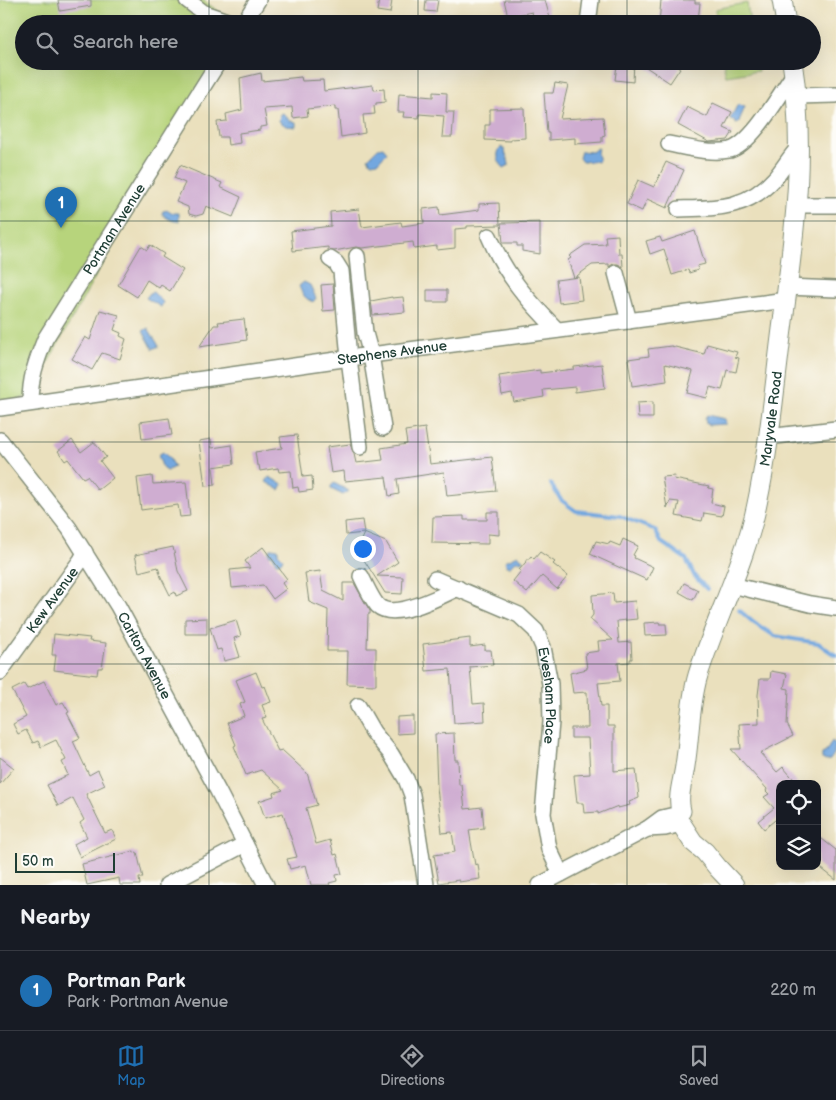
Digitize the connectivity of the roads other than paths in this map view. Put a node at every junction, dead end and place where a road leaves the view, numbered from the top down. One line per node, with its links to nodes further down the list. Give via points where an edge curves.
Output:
1 (188, 0): 5 (street)
2 (258, 0): 6 (street)
3 (591, 0): 7 (street)
4 (782, 0): 8 (street)
5 (210, 15)
6 (248, 15)
7 (589, 15)
8 (784, 15)
9 (213, 70): 29 (street, Portman Avenue, via 45,339 34,366)
10 (792, 70): 14 (street, via 754,133 736,148 703,151)
11 (793, 70): 13 (street, Maryvale Road)
12 (836, 94): 13 (street)
13 (796, 96): 15 (street, Maryvale Road)
14 (669, 144)
15 (799, 146): 16 (street, Maryvale Road); 18 (street, via 765,189 746,200 718,208)
16 (797, 204): 17 (street); 24 (street, Maryvale Road)
17 (836, 205)
18 (679, 209)
19 (489, 236): 26 (street, via 519,290)
20 (357, 256): 27 (street, via 365,333)
21 (330, 260): 28 (street, via 341,271)
22 (616, 273): 25 (street)
23 (836, 289): 24 (street, Stephens Avenue)
24 (786, 293): 25 (street, Stephens Avenue); 33 (street, Maryvale Road)
25 (629, 321): 26 (street, Stephens Avenue)
26 (557, 330): 27 (street, Stephens Avenue)
27 (371, 355): 28 (street, Stephens Avenue); 31 (street)
28 (349, 358): 29 (street, Stephens Avenue); 35 (street)
29 (30, 403): 30 (street, Stephens Avenue)
30 (0, 408)
31 (383, 428)
32 (836, 430): 33 (street)
33 (768, 437): 39 (street, Maryvale Road, via 757,505)
34 (0, 440): 36 (street, Carlton Avenue)
35 (360, 447)
36 (85, 552): 42 (street, Kew Avenue); 45 (street, Carlton Avenue, via 118,606)
37 (361, 576): 40 (street, via 378,606 392,611 415,607)
38 (435, 579): 40 (street, Evesham Place)
39 (732, 585): 41 (street); 44 (street, Maryvale Road, via 698,676 691,704 685,767 691,792)
40 (458, 588): 46 (street, Evesham Place, via 518,615 536,631 543,647 550,684 551,722 543,814 549,849)
41 (836, 608)
42 (0, 672)
43 (358, 706): 49 (street, via 406,779 412,795)
44 (684, 818): 46 (street, via 662,818); 51 (street, Maryvale Road, via 700,833 705,852)
45 (245, 844): 47 (street); 48 (street, Carlton Avenue)
46 (561, 874): 50 (street)
47 (167, 885)
48 (266, 885)
49 (426, 885)
50 (540, 885)
51 (734, 885)

